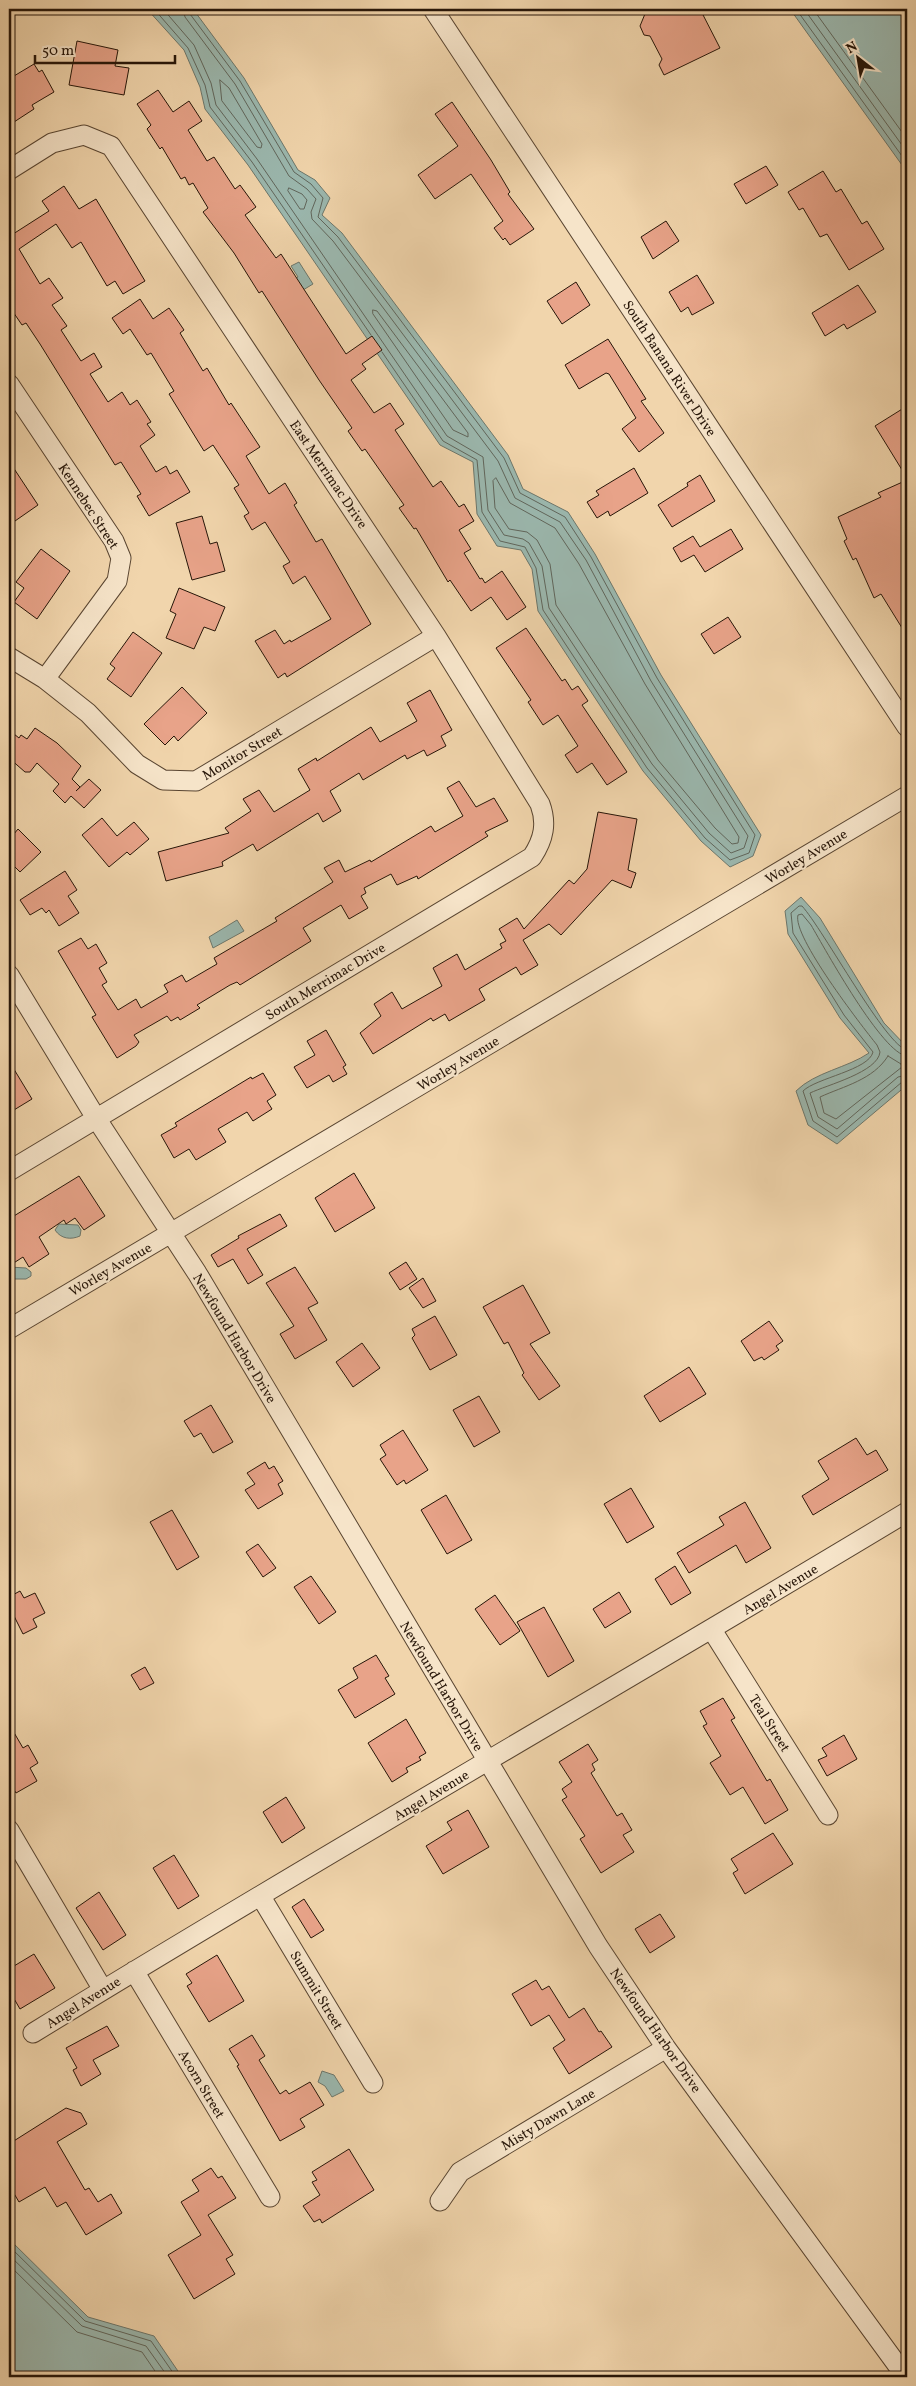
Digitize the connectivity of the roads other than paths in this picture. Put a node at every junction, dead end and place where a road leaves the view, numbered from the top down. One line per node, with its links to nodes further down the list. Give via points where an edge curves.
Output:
1 (433, 9): 7 (street, South Banana River Drive)
2 (9, 170): 4 (street, East Merrimac Drive, via 52,143 84,135 111,146)
3 (9, 384): 6 (street, Kennebec Street, via 114,541 121,558 117,581)
4 (436, 636): 6 (street, Monitor Street, via 196,781 164,780 137,764 88,713); 9 (street, East Merrimac Drive, via 540,804 545,818)
5 (9, 657): 6 (street, Monitor Street)
6 (45, 679)
7 (907, 727)
8 (907, 796): 13 (street, Worley Avenue)
9 (543, 834): 11 (street, South Merrimac Drive, via 532,857)
10 (9, 975): 11 (street, Newfound Harbor Drive)
11 (96, 1118): 12 (street, South Merrimac Drive); 13 (street, Newfound Harbor Drive)
12 (9, 1171)
13 (171, 1233): 14 (street, Worley Avenue); 17 (street, Newfound Harbor Drive)
14 (9, 1329)
15 (907, 1512): 16 (street, Angel Avenue)
16 (712, 1630): 17 (street, Angel Avenue); 18 (street, Teal Street)
17 (488, 1762): 20 (street, Angel Avenue); 24 (street, Newfound Harbor Drive, via 598,1946)
18 (828, 1815)
19 (9, 1830): 22 (street)
20 (261, 1897): 21 (street, Angel Avenue); 25 (street, Summit Street)
21 (134, 1971): 22 (street, Angel Avenue); 26 (street, Acorn Street)
22 (102, 1990): 23 (street, Angel Avenue)
23 (33, 2033)
24 (666, 2048): 27 (street, Misty Dawn Lane, via 460,2172); 28 (street, Newfound Harbor Drive)
25 (373, 2083)
26 (270, 2197)
27 (440, 2201)
28 (906, 2377)

